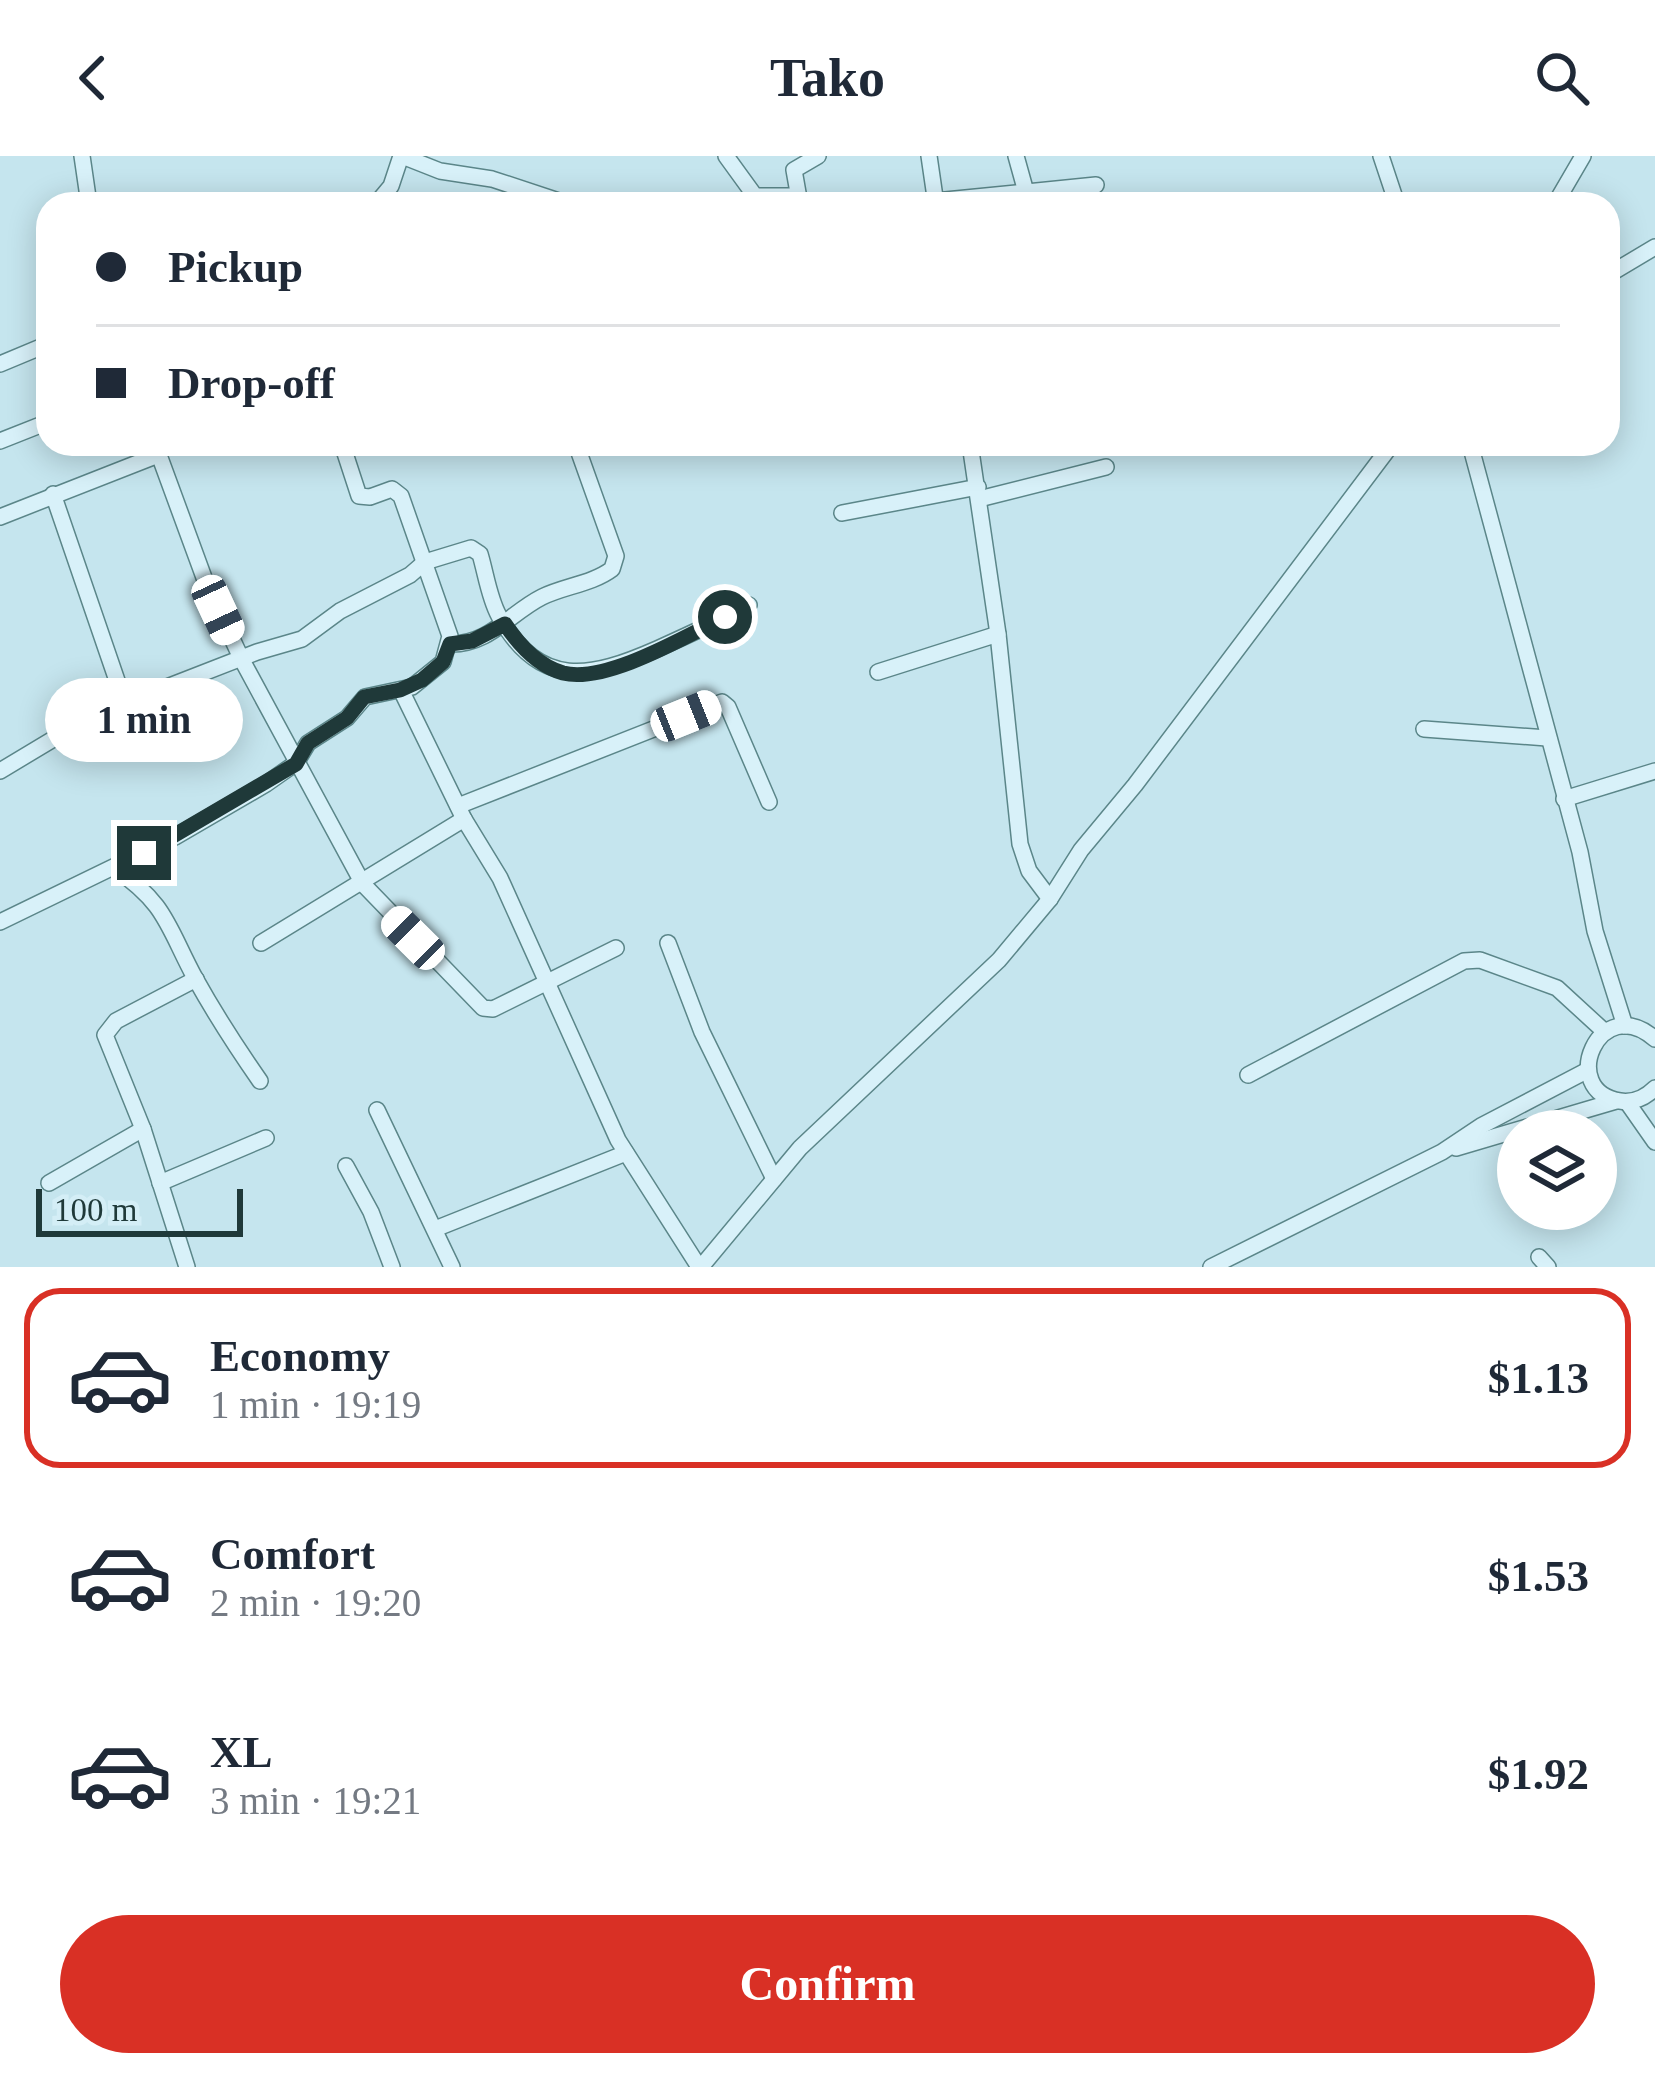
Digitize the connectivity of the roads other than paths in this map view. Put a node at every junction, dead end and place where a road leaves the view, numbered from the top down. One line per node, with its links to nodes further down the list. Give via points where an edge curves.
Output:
1 (82, 156): 10 (street)
2 (401, 156): 11 (street); 12 (street)
3 (726, 156): 13 (street)
4 (818, 156): 14 (street, via 794,170)
5 (929, 156): 15 (street)
6 (1016, 156): 16 (street)
7 (1381, 156): 17 (street)
8 (1583, 156): 18 (street)
9 (1096, 185): 16 (street)
10 (87, 192)
11 (388, 192)
12 (532, 192)
13 (752, 192)
14 (798, 192)
15 (934, 192)
16 (1026, 192)
17 (1392, 192)
18 (1562, 192)
19 (1655, 247): 20 (street)
20 (1620, 268)
21 (36, 349): 22 (street)
22 (0, 364)
23 (36, 427): 24 (street)
24 (0, 441)
25 (140, 456): 34 (street)
26 (159, 456): 42 (street)
27 (346, 456): 37 (street, via 359,496 399,493)
28 (580, 456): 39 (street, via 616,564)
29 (972, 456): 33 (street)
30 (1383, 456): 56 (street)
31 (1473, 456): 47 (street)
32 (1106, 466): 33 (street)
33 (979, 493): 35 (street); 40 (street)
34 (53, 494): 36 (street); 45 (street)
35 (842, 513)
36 (0, 518)
37 (425, 562): 39 (street, via 476,550); 41 (street); 42 (street, via 312,633)
38 (749, 605): 39 (street, via 624,664 576,674 538,660)
39 (505, 624): 41 (street)
40 (998, 634): 43 (street); 56 (street, via 1020,844)
41 (450, 644): 44 (street, via 438,668)
42 (242, 660): 45 (street); 48 (street)
43 (878, 672)
44 (400, 690): 48 (street, via 364,697 308,743); 53 (street)
45 (124, 701): 49 (street)
46 (1424, 729): 47 (street)
47 (1547, 738): 51 (street)
48 (296, 764): 54 (street); 55 (street)
49 (0, 771)
50 (1655, 771): 51 (street)
51 (1564, 799): 63 (street)
52 (769, 802): 53 (street, via 722,702)
53 (461, 812): 55 (street); 62 (street, via 500,878)
54 (114, 868): 57 (street); 61 (street, via 170,921)
55 (363, 884): 58 (street); 62 (street, via 483,1008)
56 (1050, 899): 78 (street, via 999,960)
57 (0, 922)
58 (261, 943)
59 (668, 944): 78 (street)
60 (616, 948): 62 (street)
61 (196, 979): 68 (street); 72 (street, via 106,1030)
62 (545, 984): 76 (street)
63 (1625, 1026): 64 (street); 65 (street)
64 (1605, 1032): 66 (street); 67 (street, via 1557,988 1464,961)
65 (1655, 1039)
66 (1588, 1070): 70 (street, via 1598,1090); 75 (street)
67 (1248, 1075)
68 (260, 1082)
69 (1655, 1088): 70 (street)
70 (1622, 1101): 74 (street); 75 (street)
71 (377, 1110): 81 (street)
72 (143, 1129): 79 (street); 80 (street)
73 (266, 1138): 79 (street)
74 (1655, 1142)
75 (1442, 1152): 82 (street)
76 (626, 1153): 81 (street); 86 (street)
77 (346, 1166): 84 (street)
78 (774, 1179): 86 (street)
79 (160, 1183): 83 (street)
80 (49, 1184)
81 (435, 1229): 85 (street)
82 (1235, 1262): 87 (street)
83 (188, 1267)
84 (392, 1267)
85 (452, 1267)
86 (700, 1267)
87 (1211, 1267)

